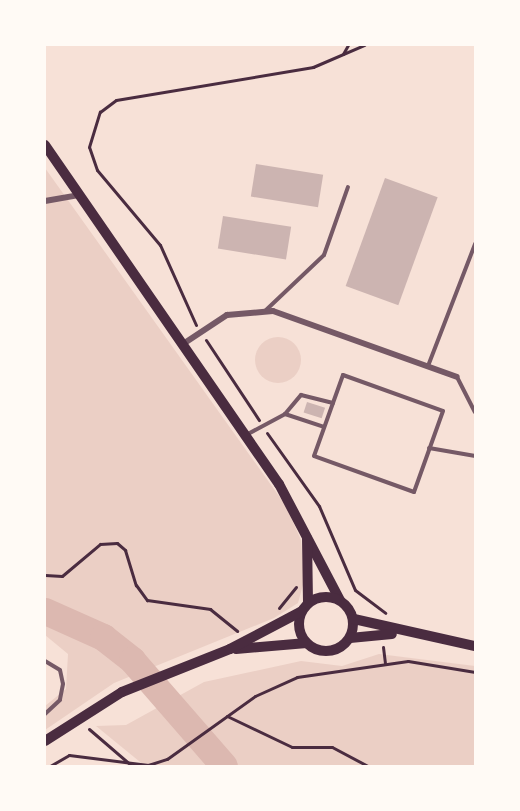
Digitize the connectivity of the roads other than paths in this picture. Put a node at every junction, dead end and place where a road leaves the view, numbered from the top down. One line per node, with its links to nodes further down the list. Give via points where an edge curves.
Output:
1 (45, 145): 3 (main road)
2 (348, 187): 6 (lane, via 324,255)
3 (78, 195): 4 (street); 7 (main road)
4 (45, 201)
5 (475, 244): 8 (lane)
6 (266, 311): 7 (street, via 227,315); 8 (street, via 290,315)
7 (183, 344): 14 (main road)
8 (428, 366): 9 (street)
9 (457, 377): 11 (lane)
10 (333, 403): 12 (lane, via 301,395); 13 (lane); 15 (lane, via 343,375 443,411)
11 (475, 412)
12 (285, 414): 13 (lane); 14 (lane)
13 (324, 427): 15 (lane, via 314,456 414,492)
14 (245, 435): 17 (main road)
15 (429, 448): 16 (lane)
16 (475, 456)
17 (307, 535): 18 (main road); 19 (main road, via 310,579)
18 (340, 600): 19 (main road, via 324,596); 20 (main road)
19 (305, 607): 23 (main road, via 299,628); 25 (main road)
20 (354, 619): 21 (main road); 22 (main road)
21 (398, 633): 22 (main road); 24 (main road)
22 (350, 638): 23 (main road, via 329,651)
23 (307, 643): 25 (main road)
24 (475, 646)
25 (230, 649): 28 (main road, via 122,692)
26 (45, 661): 27 (lane, via 60,670 63,684 60,700)
27 (45, 714)
28 (45, 741)

